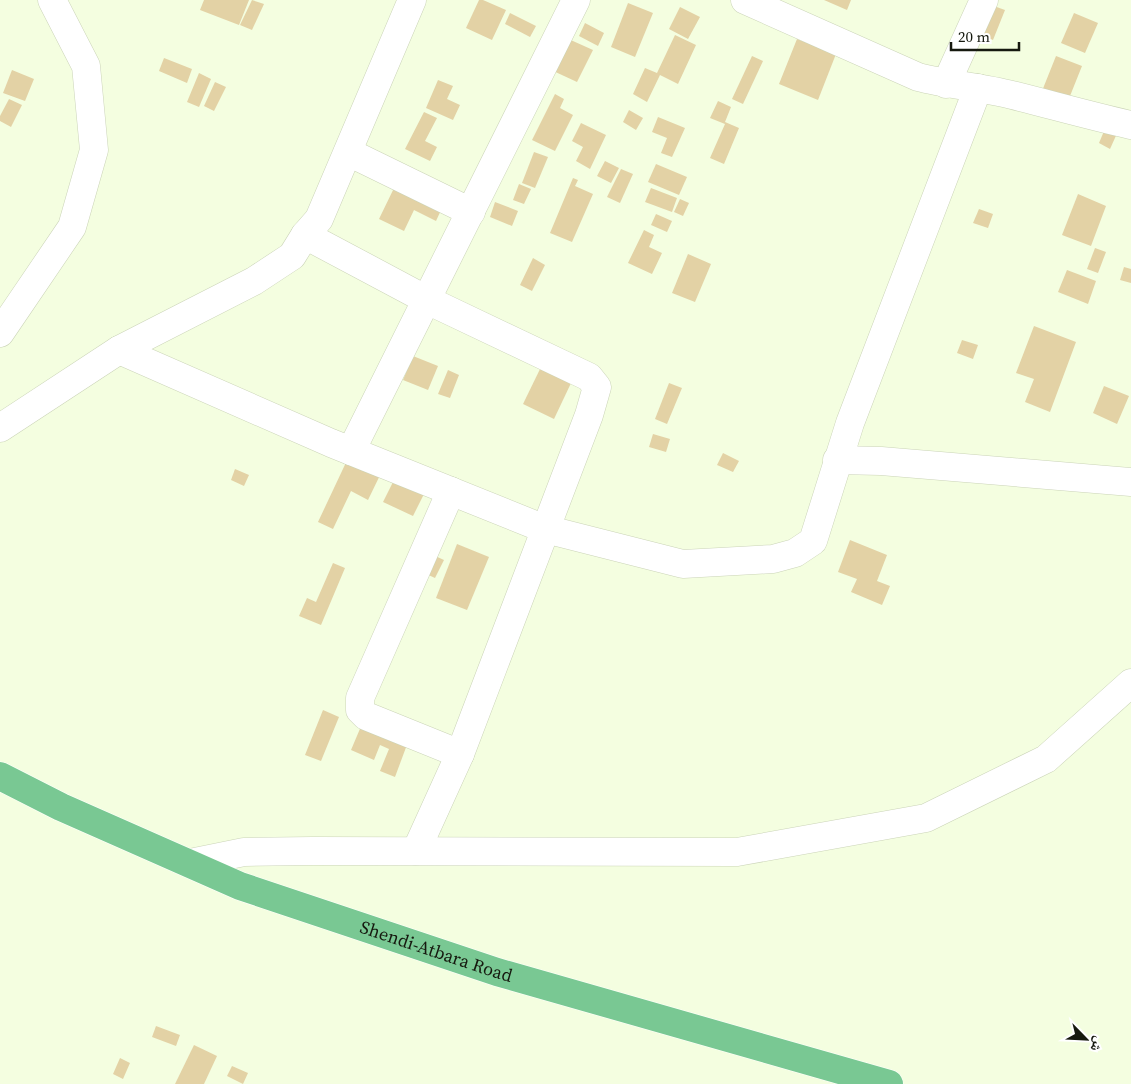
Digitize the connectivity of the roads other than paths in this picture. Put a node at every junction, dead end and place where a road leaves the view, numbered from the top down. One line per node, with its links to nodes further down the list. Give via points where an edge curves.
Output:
1 (52, 0): 13 (street, via 86,66 94,150 72,227)
2 (412, 0): 9 (street)
3 (576, 0): 10 (street)
4 (745, 0): 6 (street, via 918,77)
5 (984, 0): 6 (street)
6 (946, 84): 7 (street)
7 (978, 88): 8 (street); 17 (street)
8 (1131, 126)
9 (348, 152): 10 (street); 11 (street, via 319,219)
10 (471, 212): 12 (street)
11 (305, 235): 12 (street); 14 (street, via 292,256 254,281)
12 (427, 300): 16 (street); 20 (street, via 589,377 597,386)
13 (0, 333)
14 (119, 350): 15 (street); 16 (street)
15 (0, 428)
16 (351, 451): 19 (street)
17 (837, 460): 18 (street); 20 (street, via 813,541 795,553 773,559 682,564)
18 (1131, 482)
19 (452, 491): 20 (street); 22 (street, via 360,698 360,710 366,716)
20 (545, 529): 22 (street)
21 (1131, 683): 24 (street, via 1046,759 926,818 737,852)
22 (460, 754): 24 (street)
23 (0, 776): 25 (highway, Shendi-Atbara Road, via 61,807)
24 (416, 851): 25 (street, via 244,852)
25 (190, 863): 26 (highway, Shendi-Atbara Road, via 240,886 496,972)
26 (889, 1084)

